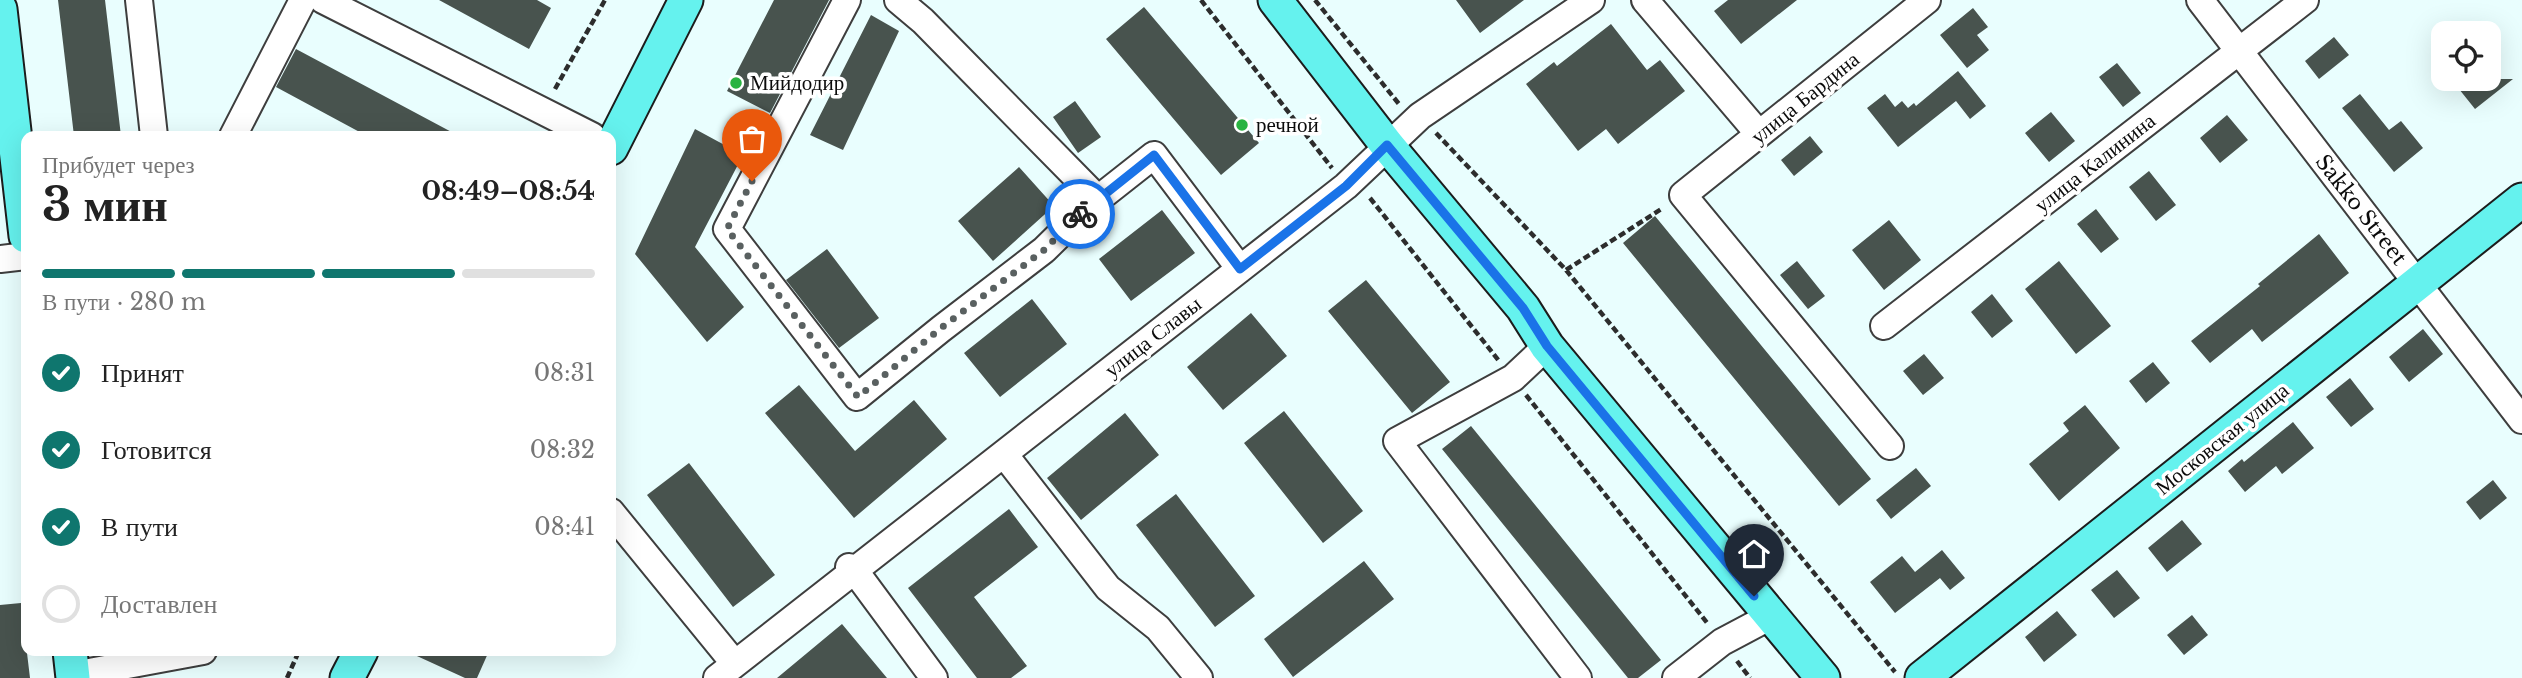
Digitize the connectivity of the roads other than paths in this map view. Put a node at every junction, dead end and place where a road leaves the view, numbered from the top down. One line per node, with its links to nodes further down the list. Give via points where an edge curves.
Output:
1 (139, 0): 15 (street)
2 (303, 0): 16 (street)
3 (323, 0): 17 (street)
4 (686, 0): 18 (main road)
5 (847, 0): 23 (street, via 727,229 858,397 1044,250)
6 (898, 0): 23 (street, via 1097,198)
7 (1275, 0): 20 (main road)
8 (1591, 0): 20 (street, улица Славы, via 1420,116)
9 (1646, 0): 19 (street)
10 (1927, 0): 19 (street, улица Бардина)
11 (2200, 0): 14 (street, Sakko Street)
12 (2305, 0): 14 (street, улица Калинина)
13 (0, 9): 21 (main road)
14 (2239, 51): 27 (street, Sakko Street); 28 (street, улица Калинина)
15 (153, 131)
16 (236, 131)
17 (579, 131)
18 (613, 131)
19 (1759, 134): 31 (street, улица Бардина, via 1684,195)
20 (1387, 145): 26 (street, улица Славы, via 1346,186); 29 (main road, via 1523,308)
21 (21, 192)
22 (2522, 200): 27 (main road, Московская улица)
23 (1088, 207): 26 (street, via 1154,155)
24 (21, 257): 25 (street)
25 (0, 259)
26 (1240, 269): 32 (street, улица Славы)
27 (2417, 284): 30 (street, Sakko Street); 46 (main road, Московская улица)
28 (1884, 326)
29 (1547, 346): 35 (main road); 43 (street, via 1513,378 1397,441)
30 (2522, 420)
31 (1889, 446)
32 (1004, 454): 34 (street, улица Славы); 42 (street, via 1108,587 1158,628)
33 (616, 519): 39 (street)
34 (852, 569): 39 (street, улица Славы); 41 (street)
35 (1771, 616): 44 (street, via 1722,642); 45 (main road)
36 (164, 656): 38 (street)
37 (358, 656): 40 (main road)
38 (72, 668)
39 (726, 671)
40 (347, 678)
41 (934, 678)
42 (1199, 678)
43 (1578, 678)
44 (1676, 678)
45 (1823, 678)
46 (1922, 678)

